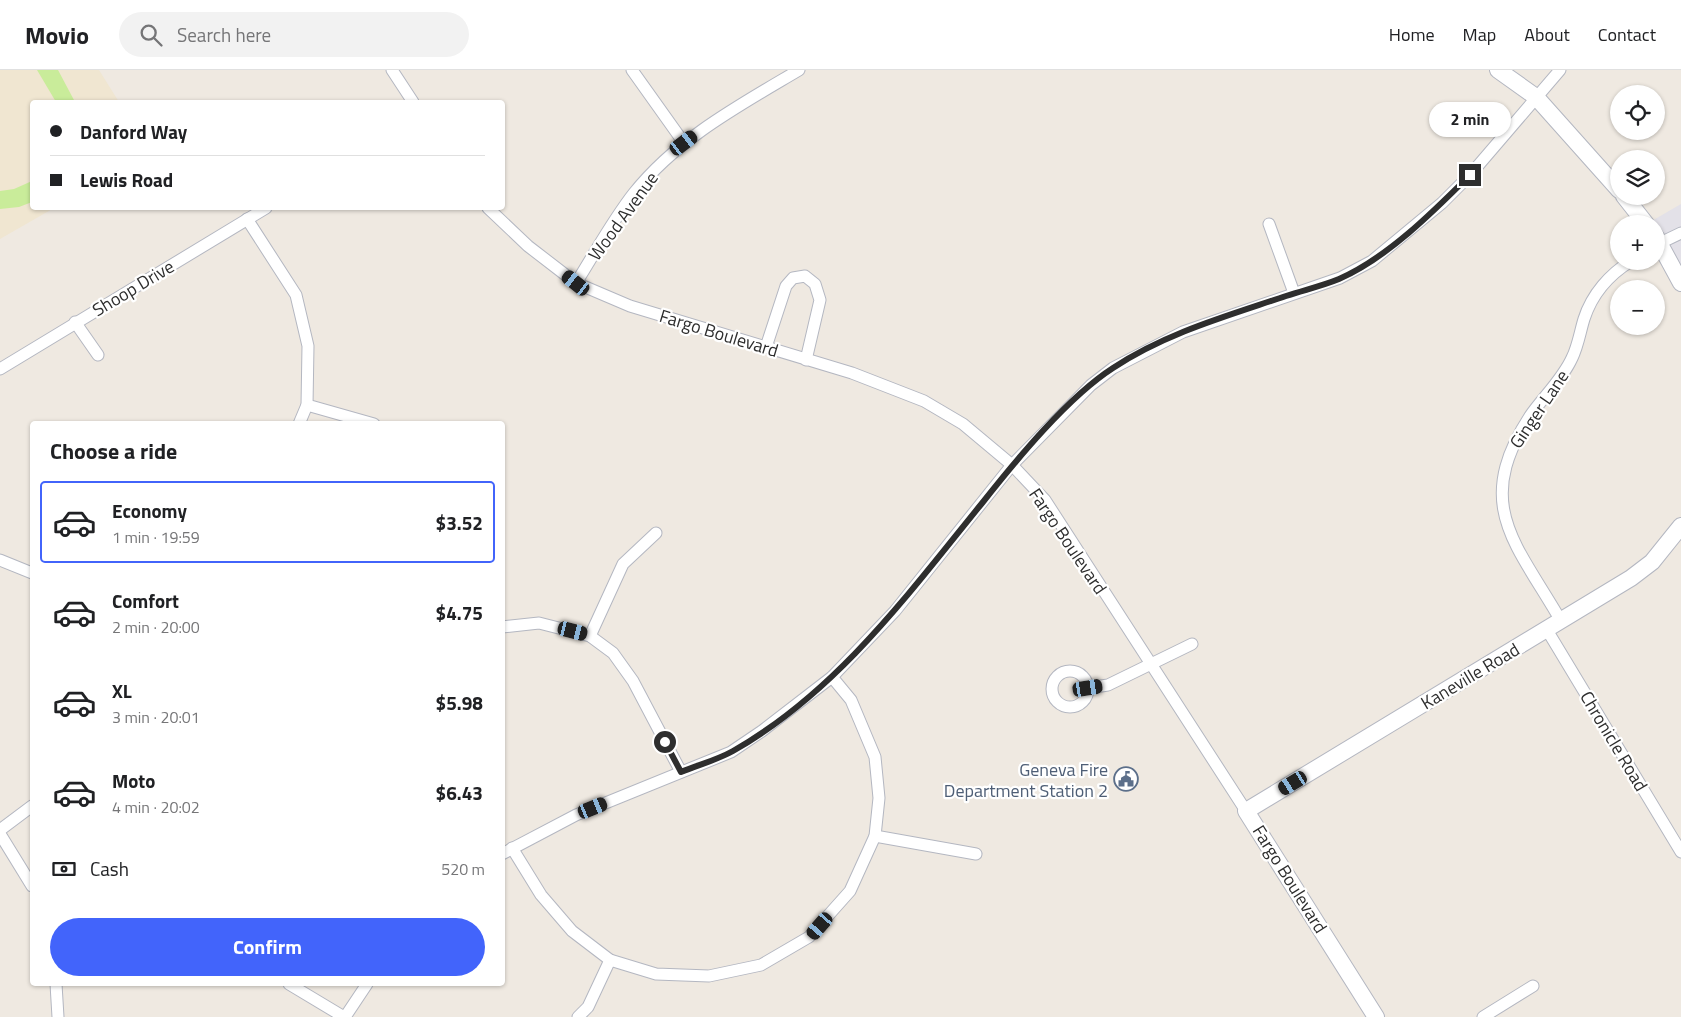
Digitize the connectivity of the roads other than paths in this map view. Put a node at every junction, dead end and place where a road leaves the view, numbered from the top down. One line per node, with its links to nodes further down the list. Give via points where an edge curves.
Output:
1 (392, 70): 7 (street)
2 (632, 70): 8 (street)
3 (799, 70): 8 (street, Wood Avenue)
4 (1498, 70): 6 (main road)
5 (1560, 70): 6 (street)
6 (1536, 97): 9 (main road); 22 (street, via 1470,175 1372,261 1340,278)
7 (412, 100)
8 (684, 143): 20 (street, Wood Avenue, via 634,194)
9 (1610, 180)
10 (1631, 205): 13 (main road)
11 (263, 210): 14 (street, Shoop Drive)
12 (490, 210): 20 (street, Fargo Boulevard, via 528,246)
13 (1639, 215)
14 (247, 219): 23 (street, Shoop Drive); 28 (street, via 296,295 308,346)
15 (1269, 224): 22 (street)
16 (1681, 233): 17 (street)
17 (1665, 239)
18 (1665, 254): 21 (main road)
19 (1616, 270): 36 (street, Ginger Lane, via 1602,286 1584,317 1572,359 1517,438 1503,474 1501,497 1507,527)
20 (576, 283): 24 (street, Fargo Boulevard, via 630,306)
21 (1681, 283)
22 (1294, 293): 31 (street, via 1183,332 1113,368 1067,407)
23 (75, 322): 25 (street); 27 (street, Shoop Drive)
24 (766, 347): 26 (street, Fargo Boulevard); 26 (street, via 786,286 794,278 805,276 815,284 820,300)
25 (98, 355)
26 (806, 360): 31 (street, Fargo Boulevard, via 852,373 924,401 962,424)
27 (0, 369)
28 (307, 405): 29 (street); 30 (street)
29 (300, 421)
30 (363, 421)
31 (1012, 465): 40 (street, Fargo Boulevard, via 1045,500); 41 (street, via 895,611)
32 (1681, 526): 36 (main road, Kaneville Road, via 1652,562)
33 (656, 534): 38 (street, via 623,564)
34 (0, 560): 35 (street)
35 (30, 572)
36 (1554, 626): 45 (main road, Kaneville Road); 50 (street, Chronicle Road)
37 (505, 627): 38 (street, via 539,623)
38 (590, 636): 43 (street, via 613,653 633,681)
39 (1192, 644): 40 (street)
40 (1149, 663): 42 (street, via 1108,685); 45 (street, Fargo Boulevard)
41 (832, 677): 43 (street, via 731,752); 48 (street, via 851,700 875,757 879,798)
42 (1088, 688)
43 (681, 772): 49 (street, via 576,814)
44 (30, 808): 46 (street)
45 (1246, 811): 61 (main road, Fargo Boulevard)
46 (0, 830)
47 (0, 834): 52 (street)
48 (876, 836): 51 (street); 53 (street, via 850,891 815,931 761,965 700,976 656,974)
49 (508, 851): 53 (street, via 572,931)
50 (1681, 852)
51 (976, 854)
52 (30, 883)
53 (610, 960): 60 (street, via 588,1007)
54 (56, 986): 58 (street)
55 (292, 986): 59 (street)
56 (366, 986): 59 (street)
57 (1533, 986): 62 (street)
58 (58, 1017)
59 (344, 1017)
60 (578, 1017)
61 (1376, 1017)
62 (1484, 1017)

